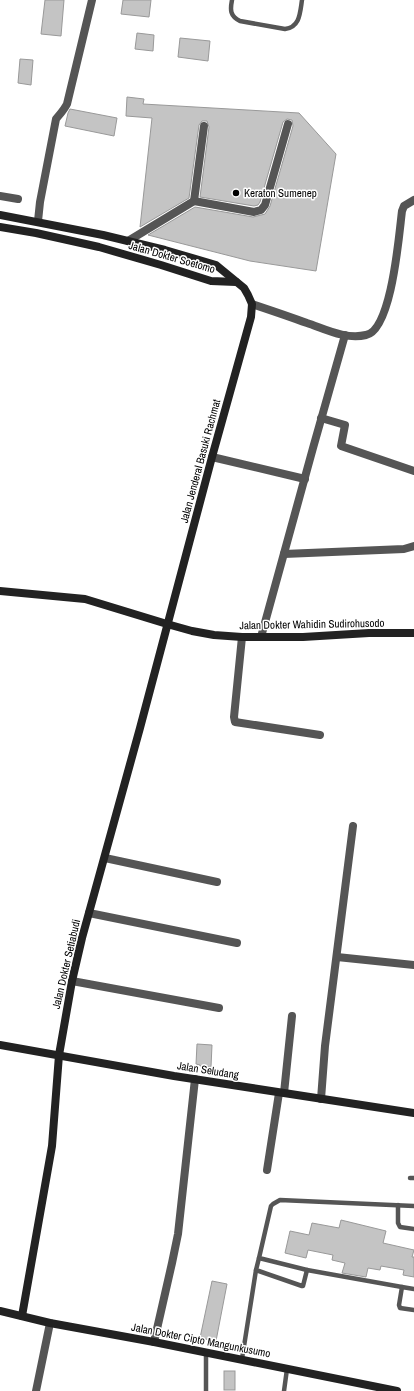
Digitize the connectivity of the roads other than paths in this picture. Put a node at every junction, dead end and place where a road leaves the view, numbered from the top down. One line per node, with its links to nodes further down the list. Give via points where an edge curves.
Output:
1 (92, 0): 11 (street, via 67,104 56,119)
2 (232, 0): 3 (lane, via 231,14 234,18 285,29 296,24)
3 (302, 0)
4 (288, 124): 9 (street, via 265,205 261,210 254,212)
5 (204, 126): 9 (street)
6 (0, 196): 7 (street)
7 (18, 199)
8 (414, 200): 18 (street, via 408,202 402,211 396,265 381,321 367,335)
9 (194, 201): 14 (street)
10 (0, 215): 11 (street, Jalan Dokter Soetomo)
11 (38, 221): 13 (street); 14 (street, Jalan Dokter Soetomo)
12 (0, 227): 13 (street, Jalan Dokter Soetomo)
13 (36, 233): 15 (street, Jalan Dokter Soetomo)
14 (128, 241): 15 (street); 16 (street, Jalan Dokter Soetomo, via 216,265)
15 (124, 254): 16 (street, Jalan Dokter Soetomo, via 211,281)
16 (236, 282): 17 (street, via 244,288)
17 (252, 304): 18 (street); 20 (street, Jalan Jenderal Basuki Rachmat, via 251,317)
18 (345, 335): 19 (street)
19 (321, 418): 21 (street, via 345,425 340,446); 22 (street)
20 (212, 457): 22 (street); 26 (street, Jalan Jenderal Basuki Rachmat)
21 (414, 471)
22 (304, 479): 24 (street)
23 (414, 546): 24 (street, via 404,549)
24 (284, 554): 28 (street)
25 (0, 591): 26 (street, Jalan Dokter Wahidin Sudirohusodo, via 85,599)
26 (167, 624): 29 (street, Jalan Dokter Wahidin Sudirohusodo, via 214,635); 32 (street, Jalan Dokter Setiabudi)
27 (414, 633): 28 (street, Jalan Dokter Wahidin Sudirohusodo)
28 (261, 636): 29 (street, Jalan Dokter Wahidin Sudirohusodo)
29 (242, 637): 30 (street, via 234,717 236,722)
30 (320, 735)
31 (353, 826): 36 (street)
32 (105, 858): 33 (street); 34 (street, Jalan Dokter Setiabudi)
33 (217, 882)
34 (89, 913): 35 (street); 38 (street, Jalan Dokter Setiabudi)
35 (237, 943)
36 (337, 957): 37 (street); 45 (street)
37 (414, 965)
38 (72, 981): 39 (street); 42 (street, Jalan Dokter Setiabudi)
39 (219, 1008)
40 (292, 1016): 44 (street)
41 (0, 1045): 42 (street, Jalan Seludang)
42 (59, 1055): 43 (street, Jalan Seludang); 58 (street, Jalan Dokter Setiabudi, via 52,1146)
43 (195, 1079): 44 (street, Jalan Seludang); 60 (street, via 178,1234)
44 (282, 1093): 45 (street, Jalan Seludang); 47 (street)
45 (321, 1099): 46 (street, Jalan Seludang)
46 (414, 1113)
47 (267, 1170)
48 (398, 1205): 49 (lane); 50 (lane, via 398,1224 400,1227); 51 (lane, via 276,1201 271,1206)
49 (414, 1206)
50 (414, 1229)
51 (259, 1258): 52 (lane); 53 (lane)
52 (256, 1270): 53 (lane, via 303,1286); 62 (lane)
53 (306, 1270): 54 (lane)
54 (402, 1288): 55 (lane); 56 (lane, via 399,1307)
55 (414, 1289)
56 (414, 1310)
57 (0, 1311): 58 (street, Jalan Dokter Cipto Mangunkusumo)
58 (22, 1316): 59 (street, Jalan Dokter Cipto Mangunkusumo)
59 (50, 1323): 60 (street, Jalan Dokter Cipto Mangunkusumo); 64 (street)
60 (154, 1342): 61 (street, Jalan Dokter Cipto Mangunkusumo)
61 (206, 1352): 62 (street, Jalan Dokter Cipto Mangunkusumo); 65 (lane)
62 (242, 1360): 63 (street, Jalan Dokter Cipto Mangunkusumo)
63 (287, 1369): 66 (lane); 67 (street, Jalan Dokter Cipto Mangunkusumo)
64 (36, 1391)
65 (206, 1391)
66 (284, 1391)
67 (397, 1391)

